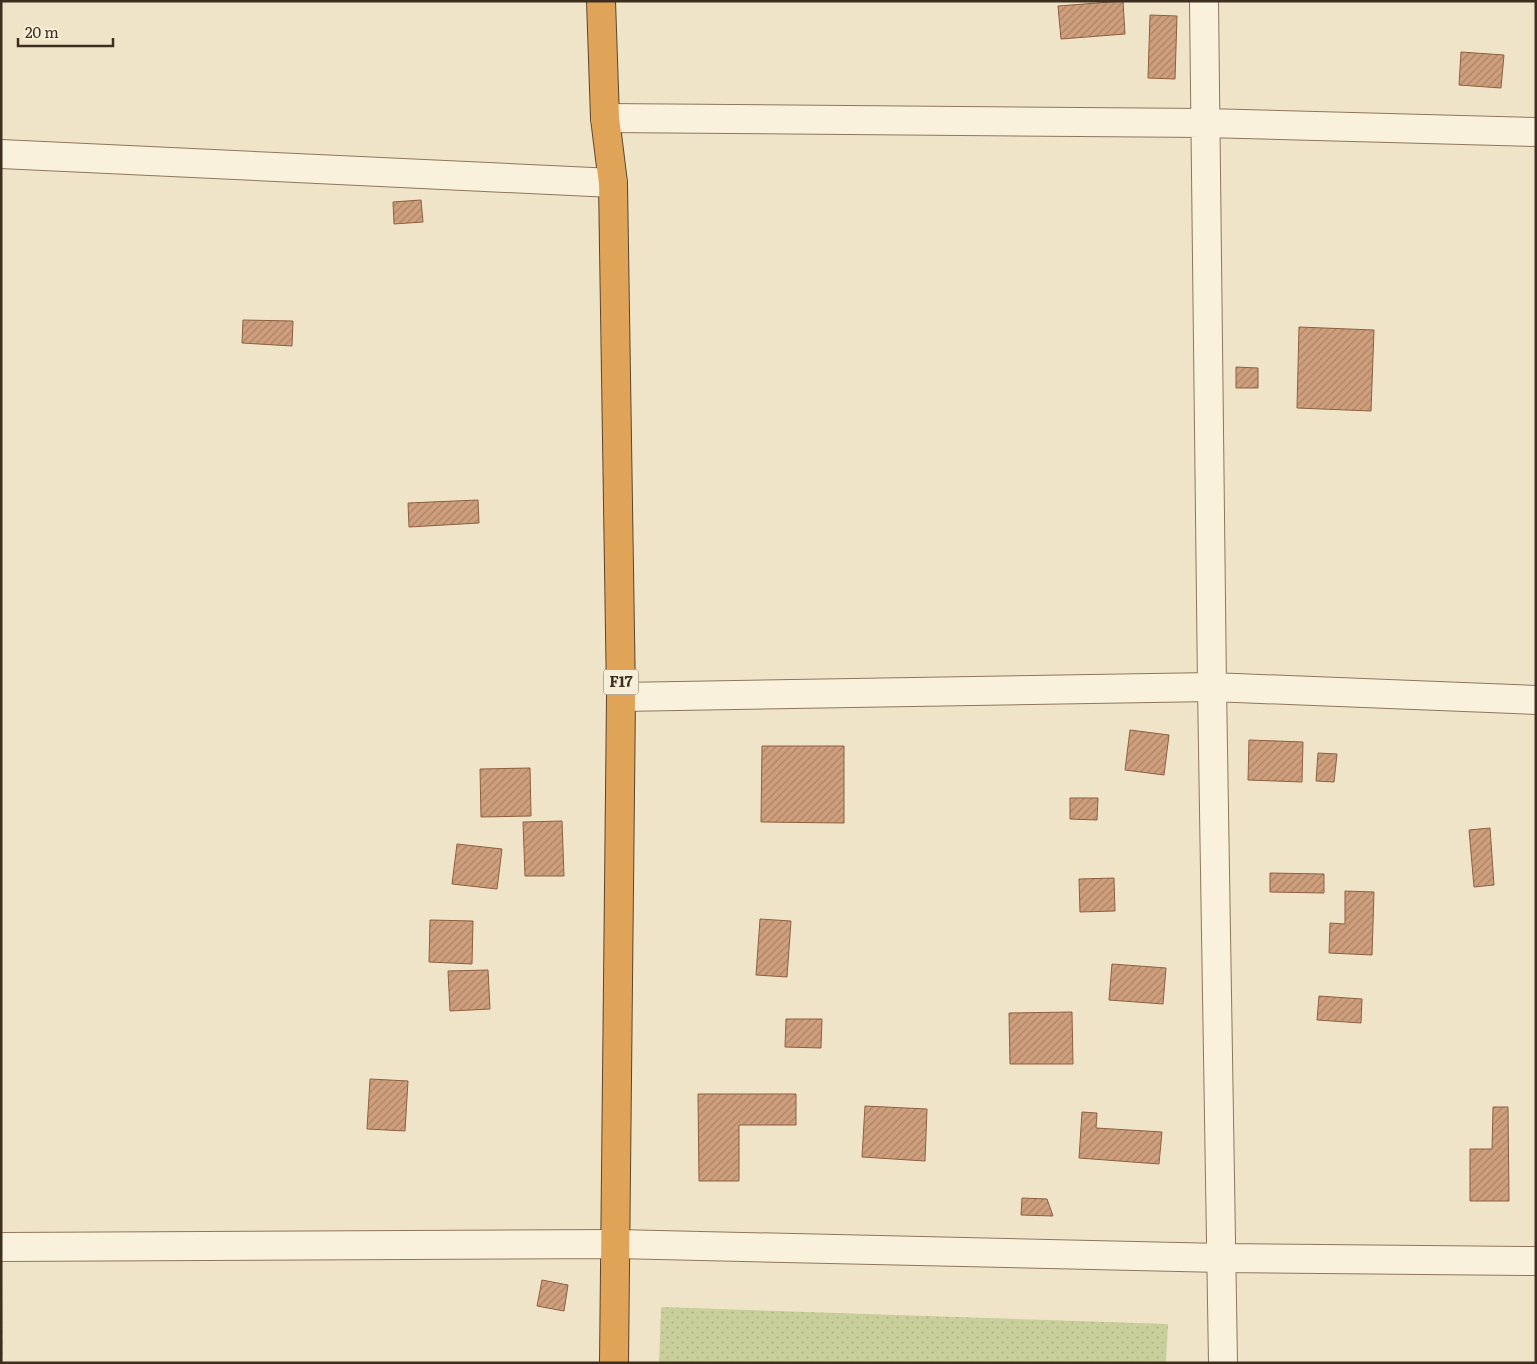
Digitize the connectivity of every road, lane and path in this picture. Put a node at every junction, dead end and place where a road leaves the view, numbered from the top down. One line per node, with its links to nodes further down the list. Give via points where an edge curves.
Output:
1 (602, 1): 3 (highway, F17)
2 (1204, 1): 4 (street)
3 (605, 118): 4 (street); 7 (highway, F17)
4 (1205, 123): 5 (street); 8 (street)
5 (1536, 132)
6 (1, 154): 7 (street)
7 (613, 183): 9 (highway, F17)
8 (1212, 687): 9 (street); 10 (street); 13 (street)
9 (621, 697): 11 (highway, F17)
10 (1536, 700)
11 (616, 1244): 12 (street); 13 (street); 15 (highway, F17)
12 (1, 1247)
13 (1222, 1258): 14 (street); 16 (street)
14 (1536, 1261)
15 (614, 1363)
16 (1223, 1363)

